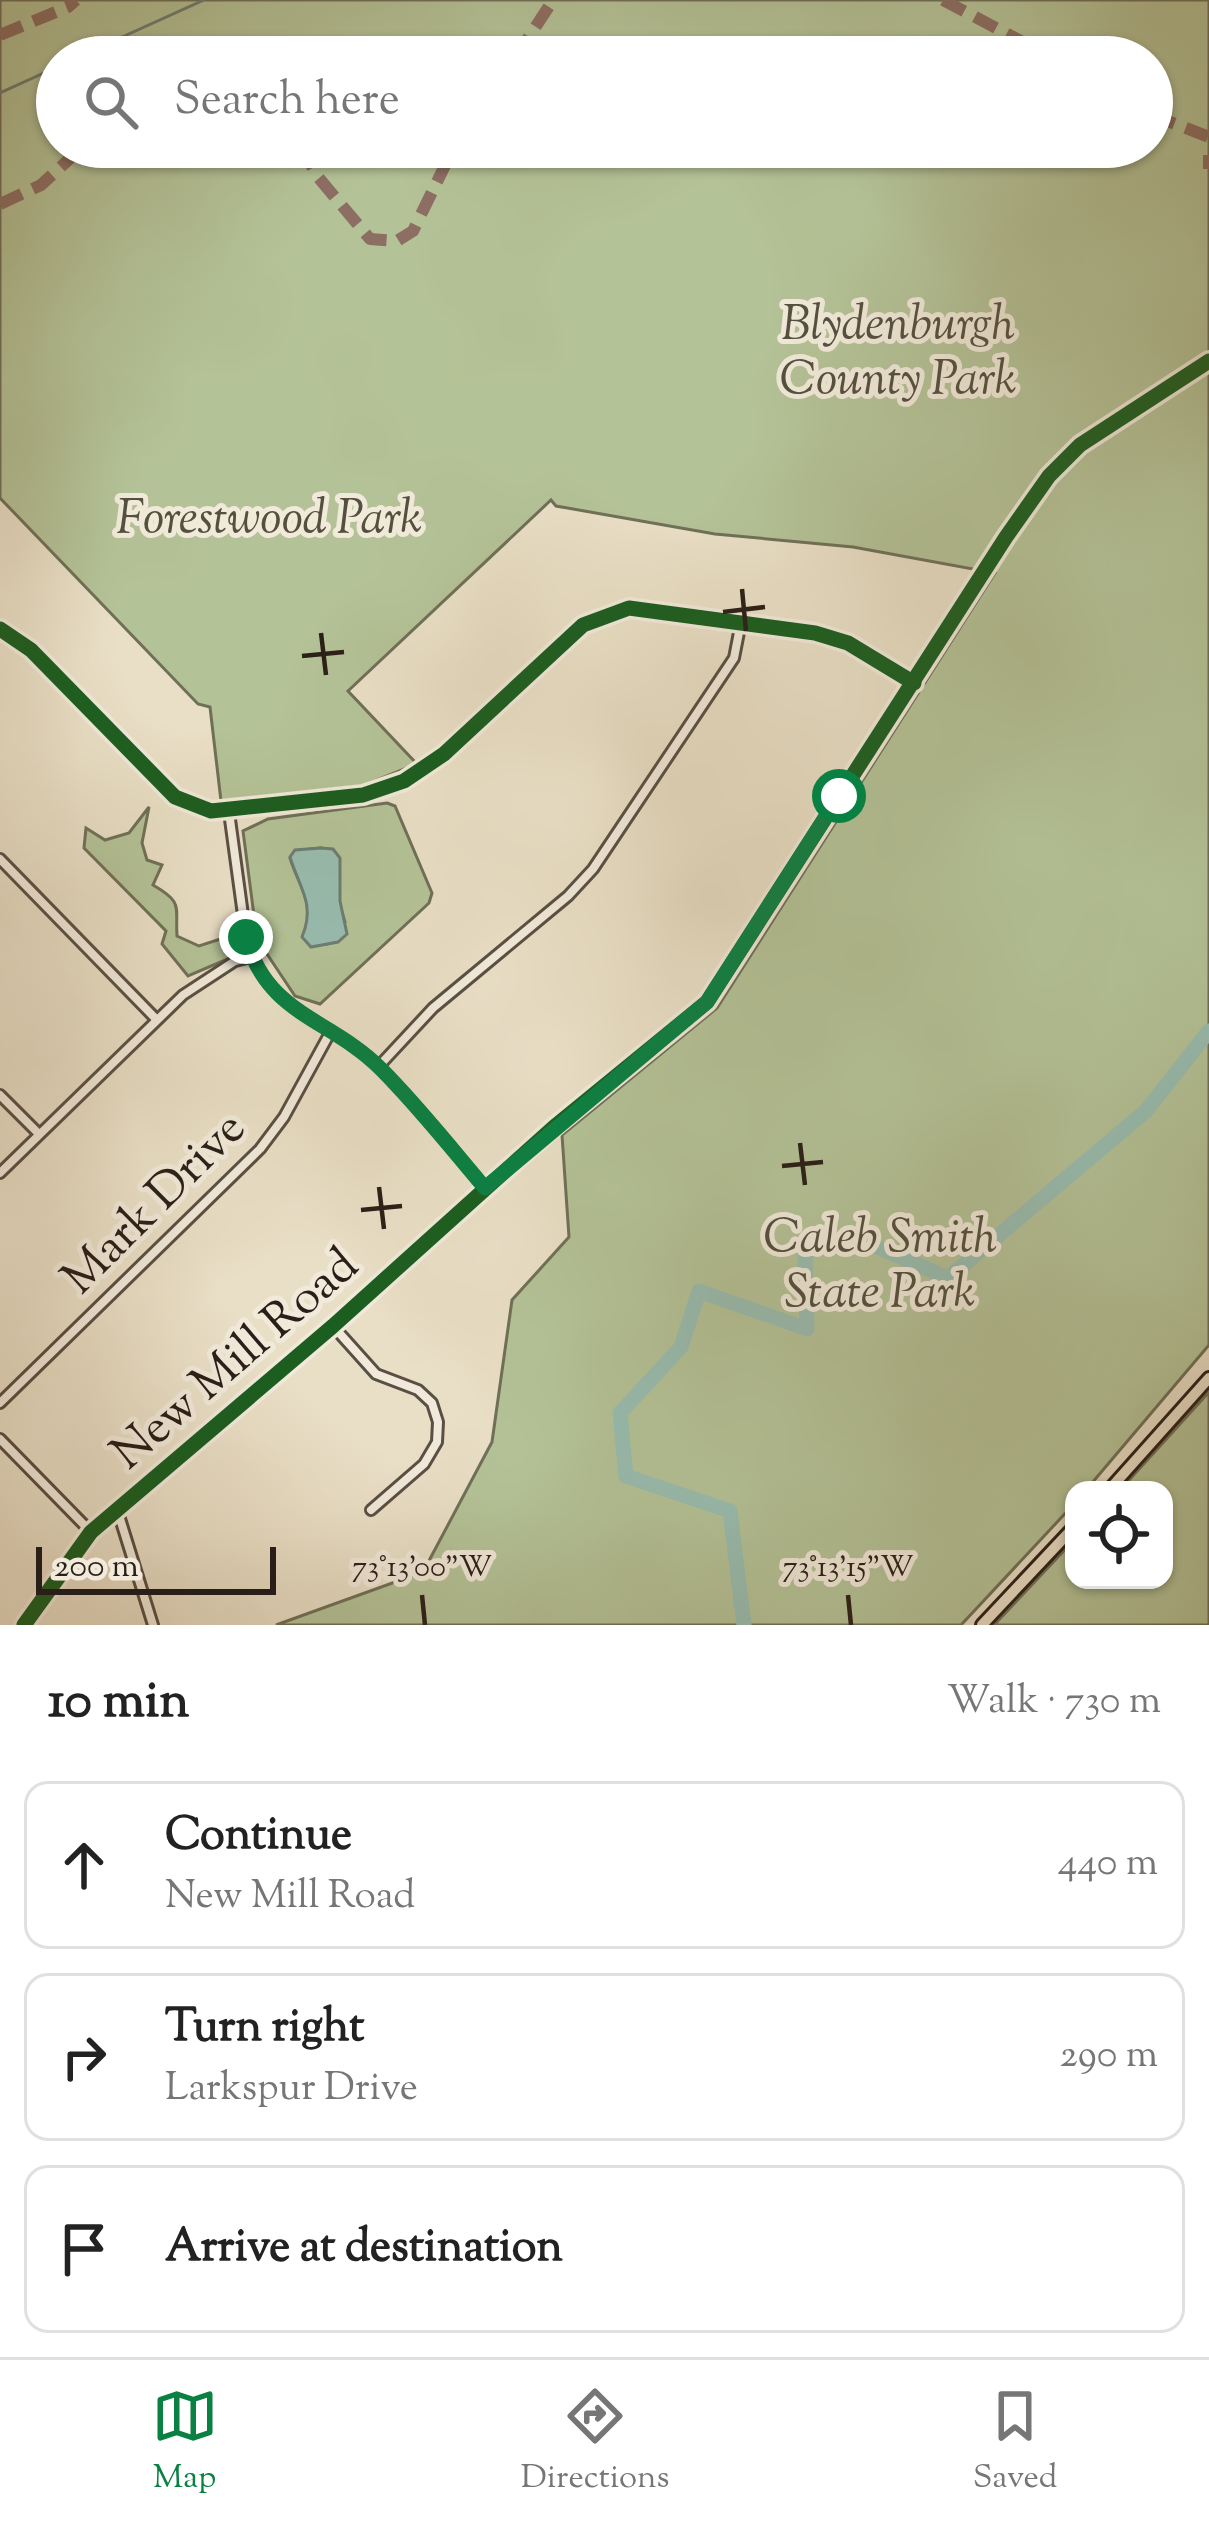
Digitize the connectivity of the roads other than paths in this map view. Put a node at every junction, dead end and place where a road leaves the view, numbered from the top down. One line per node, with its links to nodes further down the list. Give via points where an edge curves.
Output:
1 (1209, 361): 4 (street, New Mill Road, via 1080,445 1049,476)
2 (742, 622): 4 (street, via 848,643); 5 (street, via 607,613 583,625 404,781 363,796); 10 (street, via 734,658 593,869 433,1008)
3 (0, 629): 5 (street, via 31,650 175,797)
4 (914, 682): 14 (street, New Mill Road, via 707,1002)
5 (230, 812): 7 (street)
6 (0, 859): 8 (street)
7 (251, 957): 8 (street, via 200,983); 9 (street, via 284,1002)
8 (156, 1019): 12 (street)
9 (331, 1031): 10 (street); 17 (street, Mark Drive, via 260,1149)
10 (379, 1066): 14 (street)
11 (0, 1095): 12 (street)
12 (39, 1135): 13 (street)
13 (0, 1173)
14 (485, 1188): 15 (street, New Mill Road)
15 (333, 1326): 20 (street, New Mill Road); 21 (street, via 376,1374 418,1390 439,1422 424,1464)
16 (1209, 1378): 19 (main road)
17 (0, 1403)
18 (0, 1439): 22 (street)
19 (1117, 1481)
20 (117, 1509): 22 (street, New Mill Road); 25 (street)
21 (370, 1510)
22 (91, 1532): 24 (street, New Mill Road)
23 (1065, 1537): 26 (main road)
24 (24, 1625)
25 (153, 1625)
26 (982, 1625)

